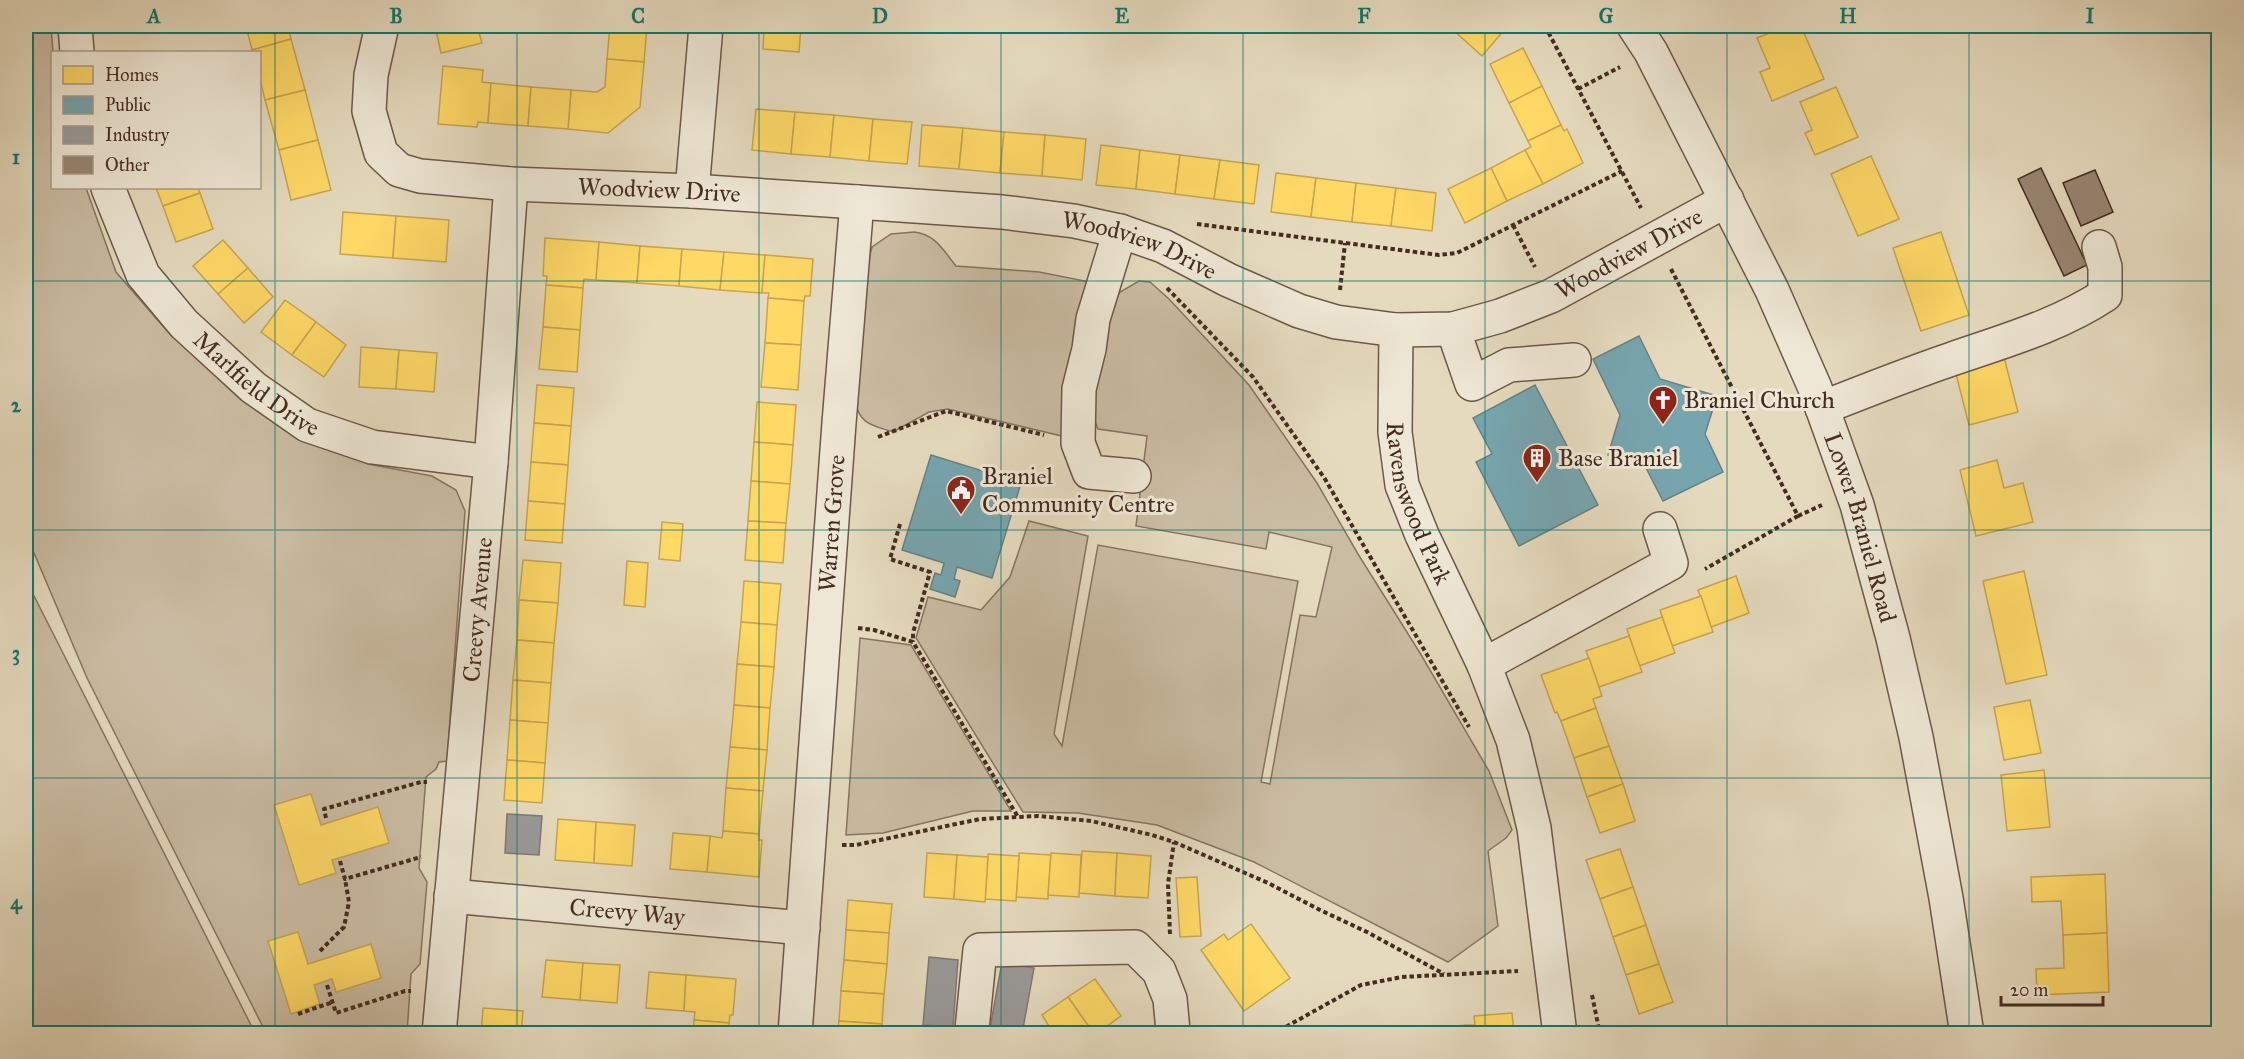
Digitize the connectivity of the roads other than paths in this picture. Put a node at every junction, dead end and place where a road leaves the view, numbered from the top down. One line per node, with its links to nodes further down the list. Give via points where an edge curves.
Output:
1 (75, 26): 5 (street)
2 (706, 26): 8 (street)
3 (381, 30): 6 (street, Woodview Drive, via 371,75 369,111 381,153 399,170 420,176)
4 (1642, 39): 9 (street, Lower Braniel Road)
5 (77, 51)
6 (511, 184): 8 (street, Woodview Drive); 17 (street, Creevy Avenue)
7 (108, 189): 17 (street, Marlfield Drive, via 143,275 184,324 254,388 307,425 372,447)
8 (692, 191): 10 (street, Woodview Drive)
9 (1727, 200): 13 (street, Woodview Drive, via 1551,296); 16 (street, Lower Braniel Road, via 1772,290)
10 (857, 202): 11 (street, Woodview Drive, via 1002,212); 22 (street, Warren Grove)
11 (1120, 231): 14 (street, Woodview Drive, via 1163,246 1299,311 1336,322); 18 (street, via 1093,319 1079,389 1078,443 1089,472)
12 (2099, 247): 16 (street, via 2105,267 2105,295 2094,302 2027,333)
13 (1453, 329): 14 (street, Woodview Drive); 15 (street, via 1472,384 1509,365)
14 (1396, 330): 20 (street, Ravenswood Park, via 1395,432 1402,484)
15 (1574, 360)
16 (1822, 408): 28 (street, Lower Braniel Road, via 1857,505 1914,726)
17 (490, 462): 21 (street, Creevy Avenue)
18 (1134, 476)
19 (1660, 529): 20 (street, via 1671,563)
20 (1484, 665): 27 (street, Ravenswood Park, via 1513,740 1534,828)
21 (451, 896): 22 (street, Creevy Way); 25 (street, Creevy Avenue)
22 (803, 928): 26 (street, Warren Grove)
23 (972, 1029): 24 (street, via 980,950 1135,947 1159,971 1170,999)
24 (1172, 1033)
25 (439, 1034)
26 (795, 1034)
27 (1560, 1034)
28 (1967, 1034)

